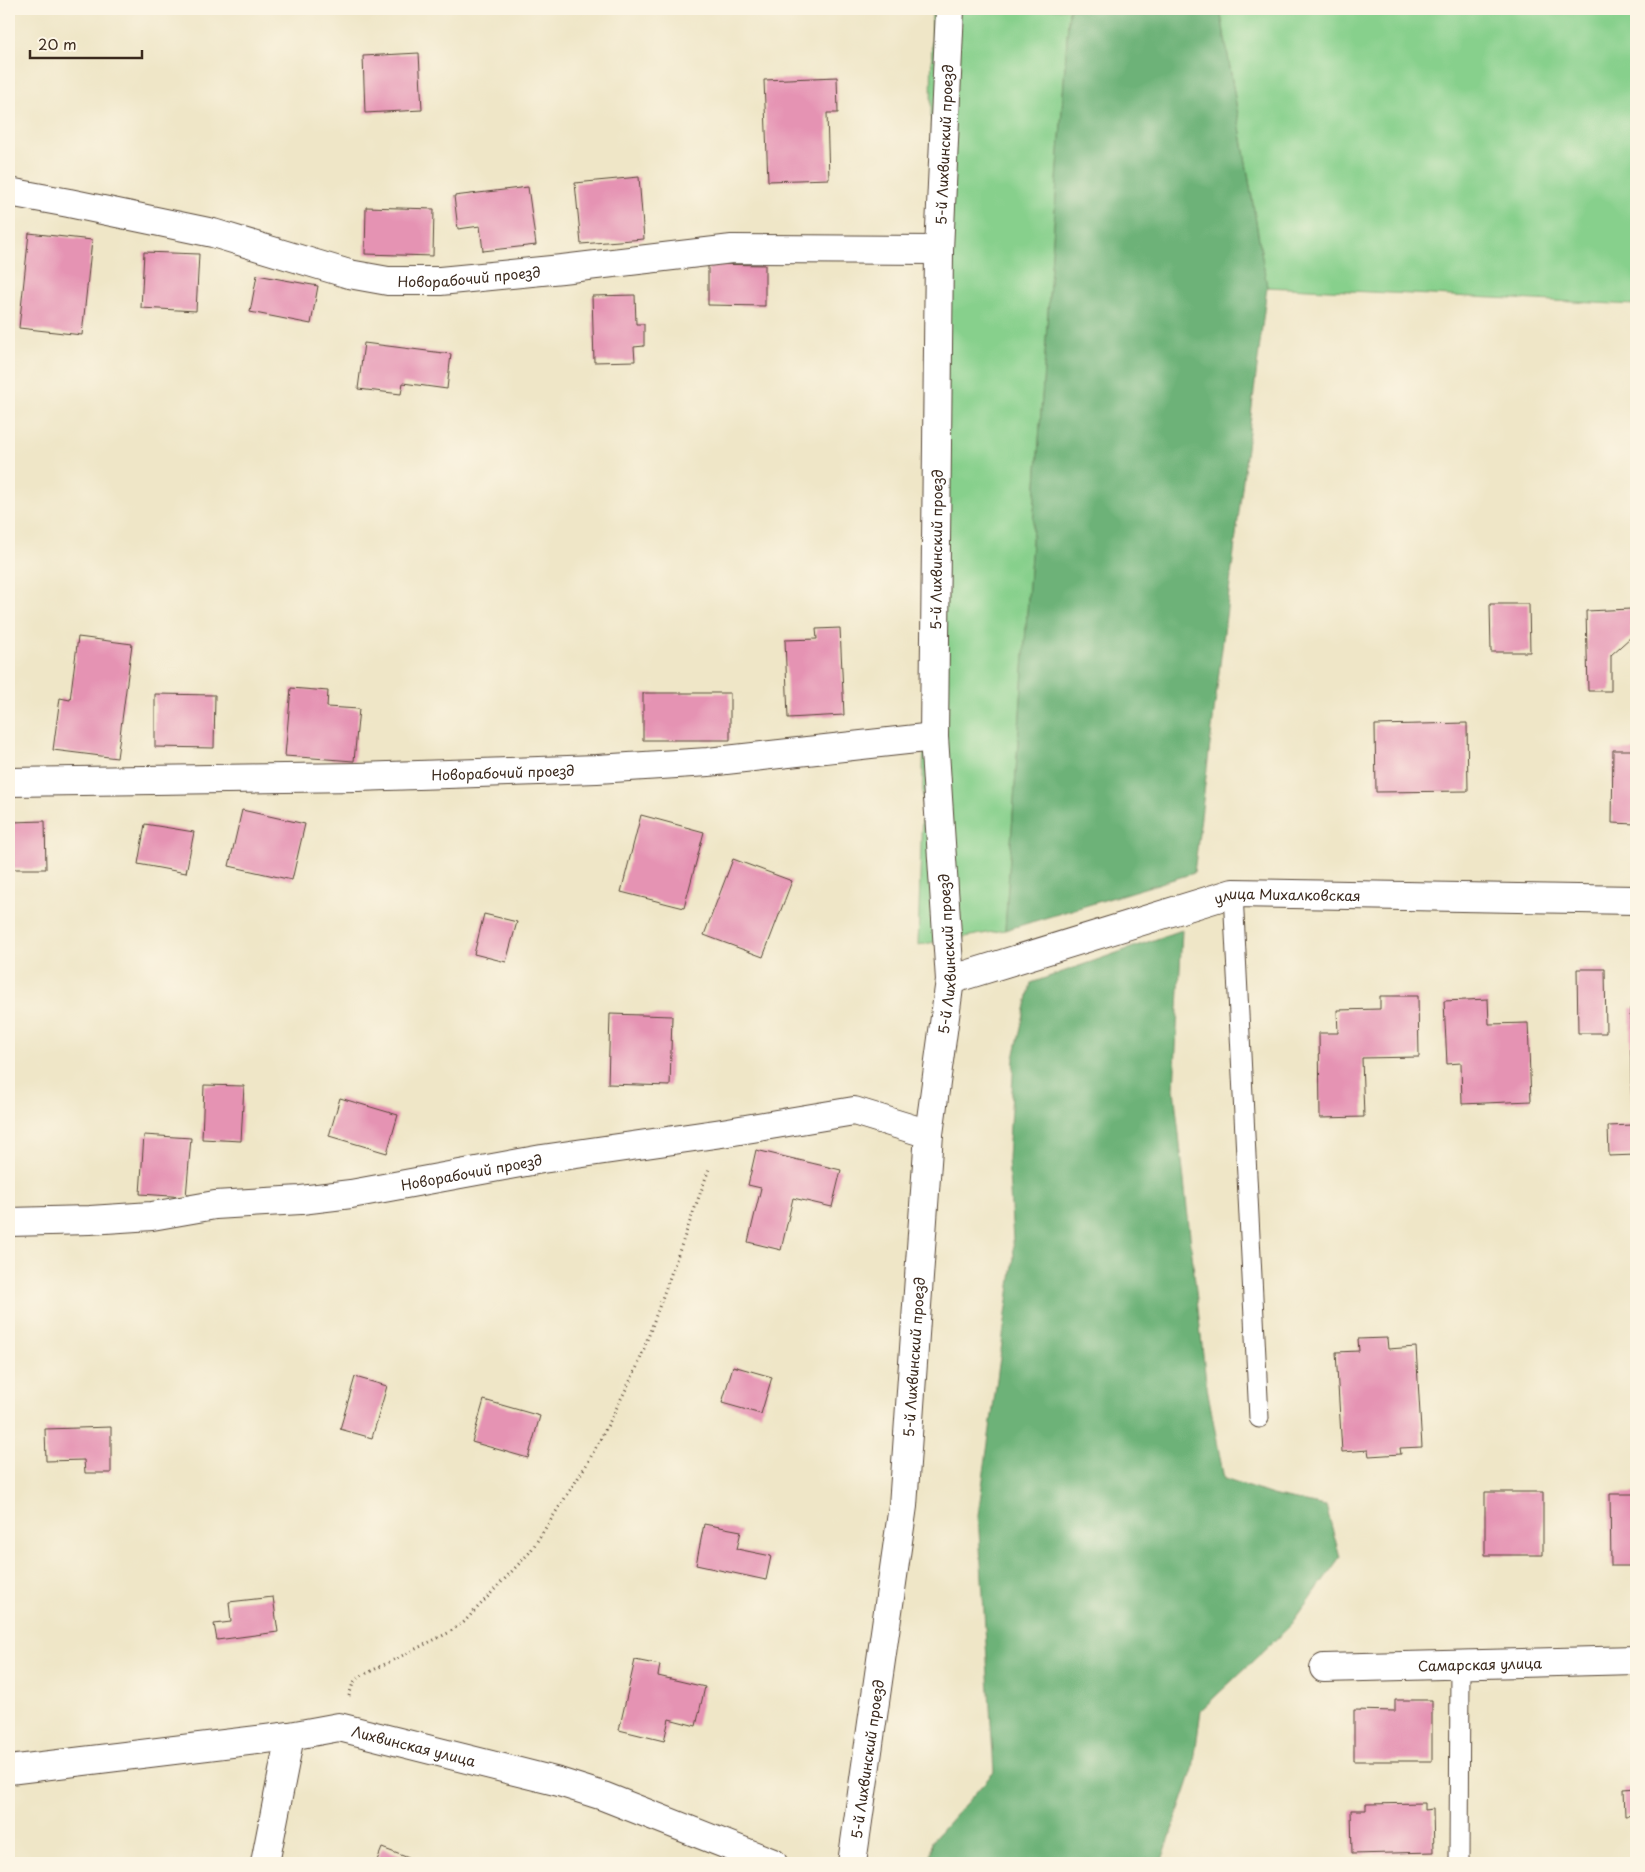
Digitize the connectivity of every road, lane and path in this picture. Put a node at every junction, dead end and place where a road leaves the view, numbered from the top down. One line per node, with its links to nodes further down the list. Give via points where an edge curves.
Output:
1 (950, 9): 3 (street, 5-й Лихвинский проезд)
2 (9, 192): 3 (street, Новорабочий проезд, via 213,233 349,274 388,281 450,280 732,249)
3 (939, 250): 4 (street, 5-й Лихвинский проезд)
4 (934, 737): 5 (street, Новорабочий проезд, via 708,762 597,769 358,777); 8 (street, 5-й Лихвинский проезд)
5 (9, 782)
6 (1233, 893): 7 (street, улица Михалковская); 8 (street, улица Михалковская); 12 (lane)
7 (1636, 900)
8 (950, 980): 10 (street, 5-й Лихвинский проезд)
9 (722, 1133): 10 (street, Новорабочий проезд, via 854,1111); 11 (street, Новорабочий проезд, via 542,1159 351,1194 215,1205 143,1216); 16 (path, via 638,1365 587,1464 535,1544 464,1622 356,1680)
10 (929, 1134): 21 (street, 5-й Лихвинский проезд, via 903,1506)
11 (9, 1222)
12 (1259, 1418)
13 (1636, 1660): 14 (street, Самарская улица)
14 (1460, 1664): 15 (street, Самарская улица); 22 (lane)
15 (1324, 1668)
16 (339, 1727): 17 (street, Лихвинская улица); 20 (street, Лихвинская улица, via 559,1782)
17 (292, 1736): 18 (street, Лихвинская улица); 19 (street)
18 (9, 1770)
19 (265, 1863)
20 (773, 1863)
21 (852, 1863)
22 (1459, 1863)

